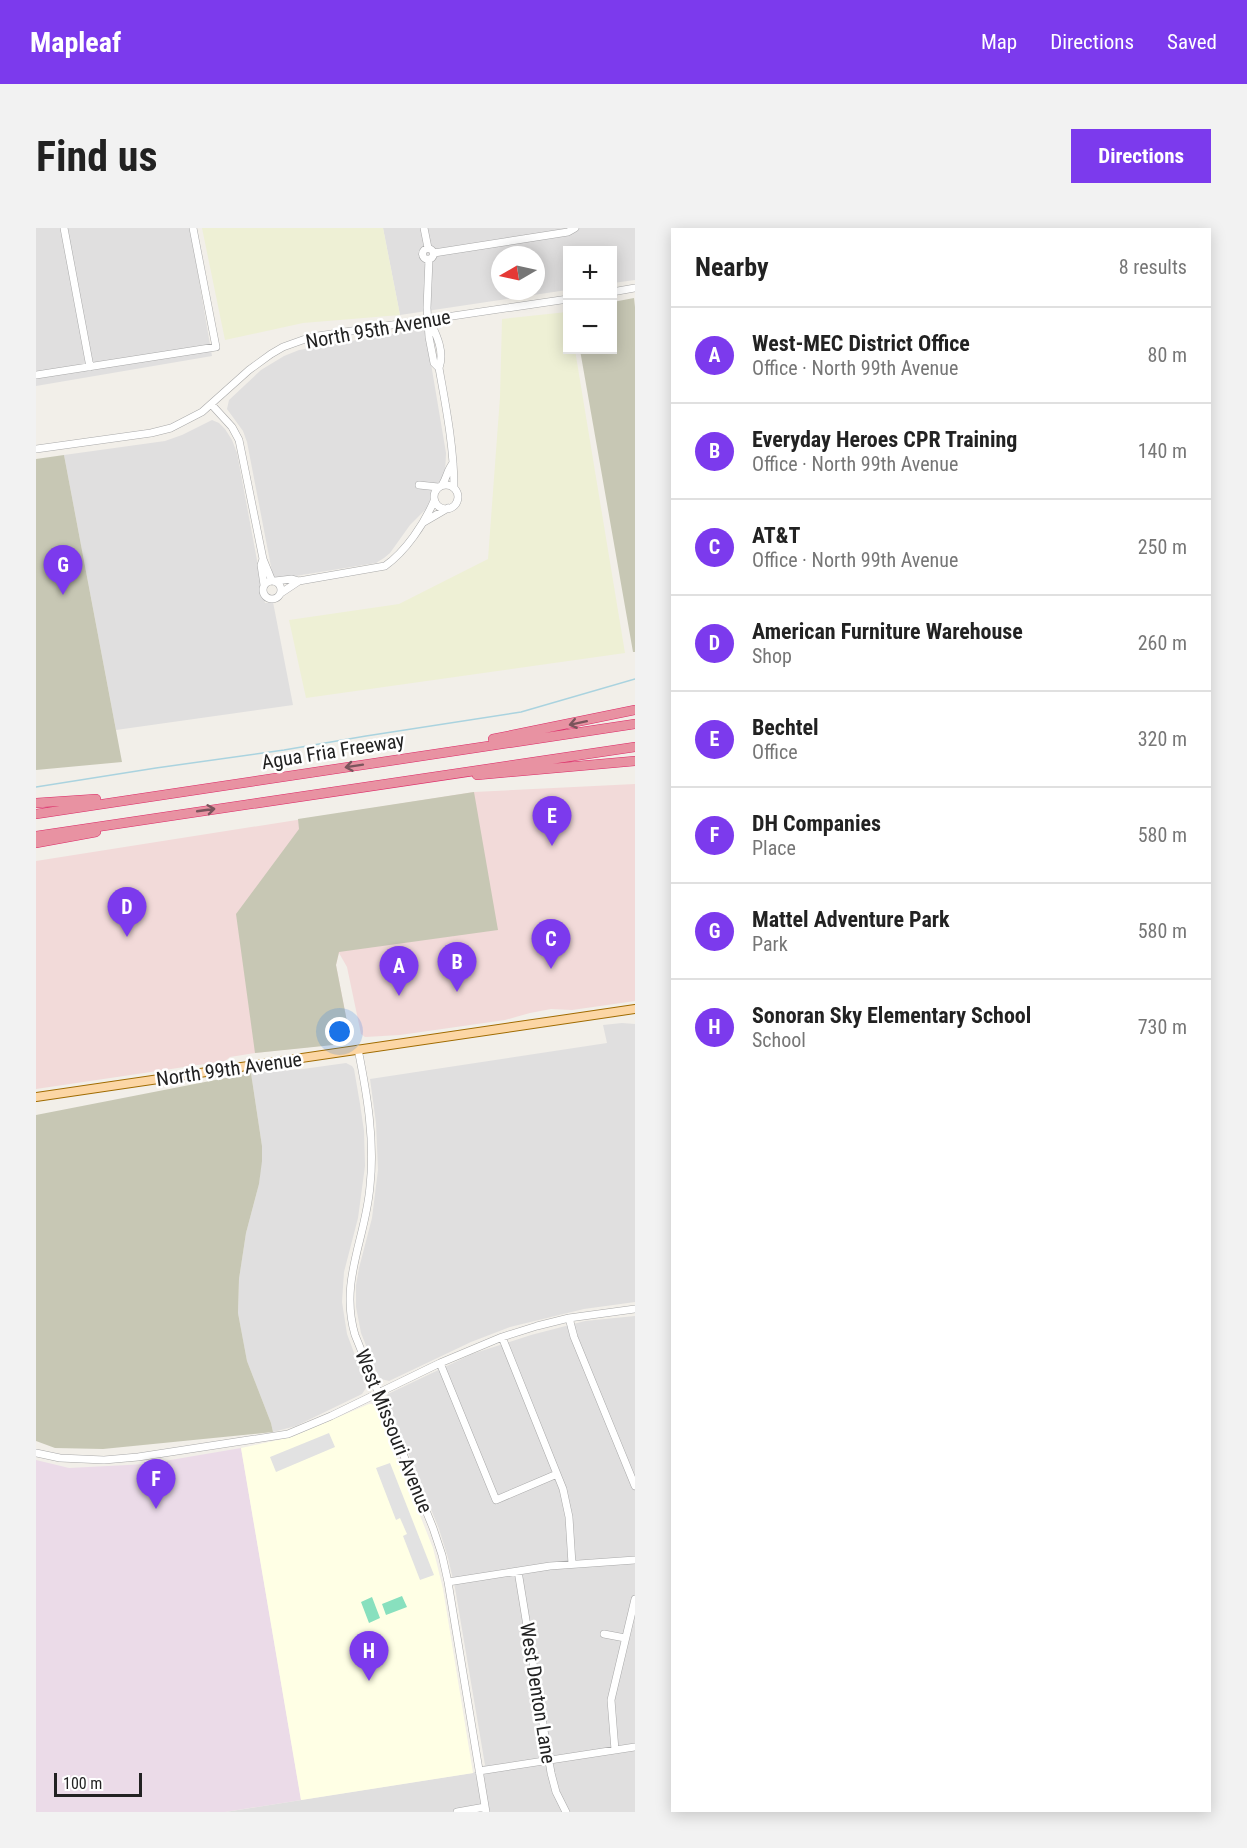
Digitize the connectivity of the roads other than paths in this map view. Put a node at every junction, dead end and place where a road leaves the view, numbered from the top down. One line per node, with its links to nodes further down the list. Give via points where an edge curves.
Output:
1 (64, 228): 10 (street)
2 (193, 228): 10 (street, via 216,347)
3 (424, 228): 5 (street)
4 (574, 229): 5 (street)
5 (430, 253): 9 (street)
6 (635, 288): 7 (street)
7 (617, 291)
8 (563, 299): 9 (street, North 95th Avenue)
9 (429, 319): 12 (street, North 95th Avenue, via 311,337 291,344 260,362); 14 (street)
10 (90, 367): 11 (street)
11 (36, 375)
12 (211, 404): 13 (street, North 95th Avenue, via 186,422 162,430); 20 (street, via 239,440)
13 (36, 449)
14 (453, 464): 15 (street); 16 (street)
15 (440, 486): 16 (street); 17 (street); 17 (street, via 420,485)
16 (454, 488): 18 (street, via 456,502)
17 (434, 498): 18 (street, via 440,507); 19 (street)
18 (448, 508): 19 (street)
19 (424, 522): 22 (street, via 385,566)
20 (263, 559): 21 (street); 23 (street)
21 (273, 581): 22 (street); 23 (street); 24 (street, via 281,587)
22 (299, 582): 24 (street)
23 (264, 585): 24 (street, via 262,592 267,599 275,599)
24 (281, 593)
25 (635, 710): 28 (highway, one-way to 28)
26 (635, 724): 28 (highway, Agua Fria Freeway)
27 (635, 747): 30 (highway, Agua Fria Freeway)
28 (432, 754): 31 (highway, Agua Fria Freeway, one-way to 31)
29 (635, 761): 30 (highway)
30 (436, 776): 34 (highway, Agua Fria Freeway, one-way to 30)
31 (144, 797): 32 (highway); 33 (highway, Agua Fria Freeway)
32 (36, 803)
33 (36, 814)
34 (148, 819): 35 (highway, Agua Fria Freeway); 36 (highway)
35 (36, 836)
36 (36, 843)
37 (635, 1009): 38 (main road, North 99th Avenue)
38 (358, 1049): 39 (main road, North 99th Avenue); 44 (street, West Missouri Avenue, via 372,1156 368,1202 349,1298 355,1335)
39 (36, 1097)
40 (635, 1309): 41 (street)
41 (569, 1318): 42 (street); 47 (street)
42 (502, 1337): 43 (street); 46 (street)
43 (440, 1363): 44 (street); 46 (street, via 496,1500)
44 (378, 1393): 45 (street, via 278,1436 104,1460); 51 (street, West Missouri Avenue, via 433,1528)
45 (36, 1453)
46 (557, 1474): 49 (street, via 567,1504)
47 (635, 1486)
48 (635, 1560): 49 (street)
49 (572, 1564): 50 (street)
50 (518, 1571): 51 (street); 57 (street, West Denton Lane)
51 (448, 1582): 58 (street, West Missouri Avenue)
52 (635, 1599): 54 (street)
53 (604, 1634): 54 (street)
54 (625, 1638): 56 (street, via 611,1700)
55 (635, 1747): 56 (street)
56 (615, 1750): 57 (street)
57 (549, 1761): 58 (street); 61 (street, West Denton Lane, via 552,1781)
58 (479, 1771): 59 (street, West Missouri Avenue)
59 (486, 1810): 60 (street)
60 (457, 1812)
61 (566, 1812)

